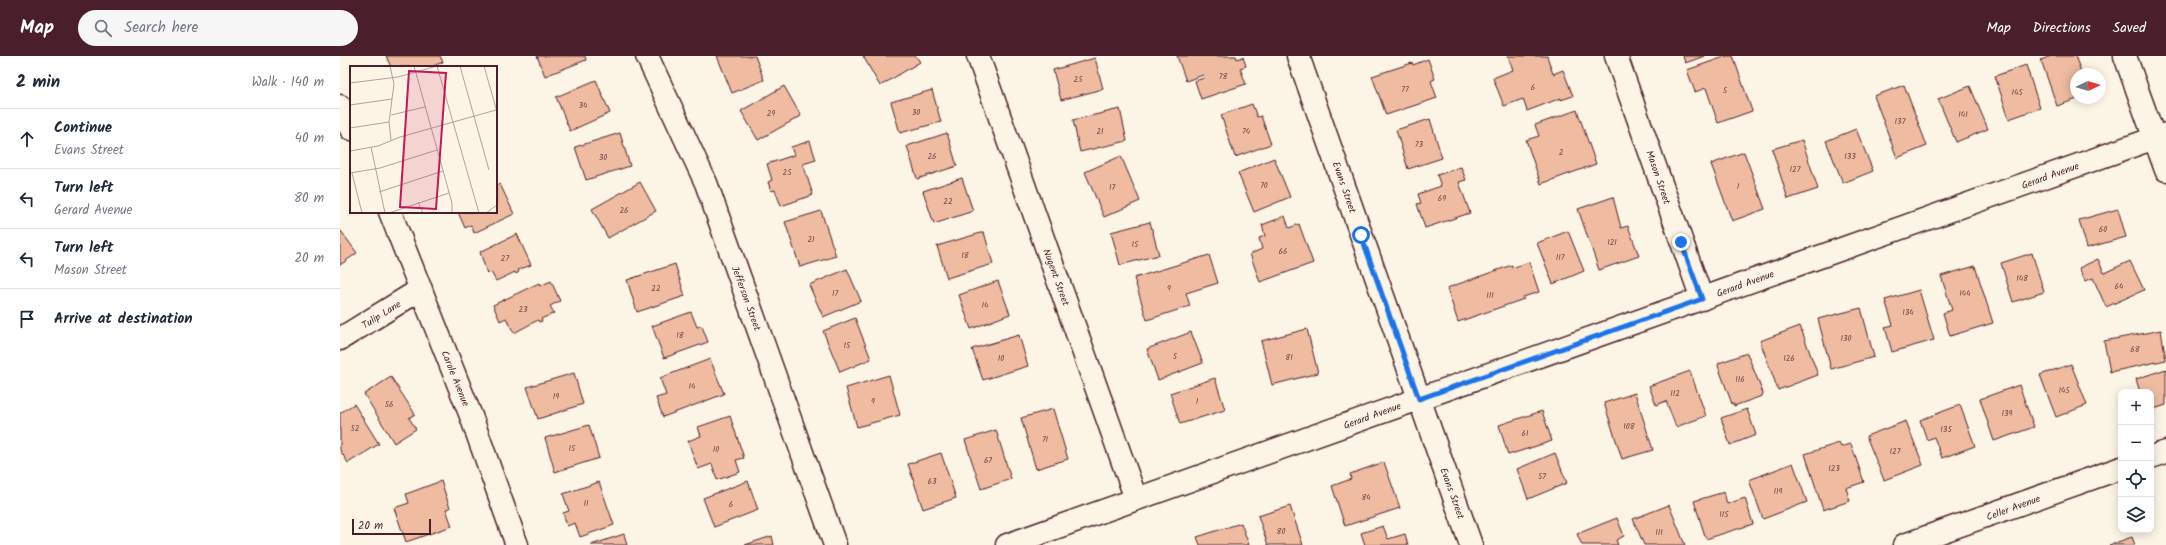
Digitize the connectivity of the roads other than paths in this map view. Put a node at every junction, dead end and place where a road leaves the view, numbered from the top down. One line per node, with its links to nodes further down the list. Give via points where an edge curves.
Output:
1 (647, 56): 20 (street, Jefferson Street, via 706,183)
2 (978, 56): 18 (street, Nugent Street)
3 (1298, 56): 14 (street, Evans Street)
4 (1616, 56): 12 (street, Mason Street)
5 (2126, 56): 8 (street)
6 (340, 106): 7 (street)
7 (350, 127)
8 (2160, 136): 9 (street); 12 (street, Gerard Avenue)
9 (2166, 170)
10 (390, 213): 11 (street, Carole Avenue)
11 (421, 289): 13 (street, Tulip Lane); 19 (street, Carole Avenue, via 471,416)
12 (1702, 299): 14 (street, Gerard Avenue)
13 (340, 339)
14 (1419, 399): 18 (street, Gerard Avenue); 22 (street, Evans Street)
15 (2166, 452): 16 (street)
16 (2154, 456)
17 (2118, 469): 23 (street, Celler Avenue)
18 (1136, 499): 21 (street, Gerard Avenue)
19 (517, 545)
20 (836, 545)
21 (1007, 545)
22 (1471, 545)
23 (1904, 545)

